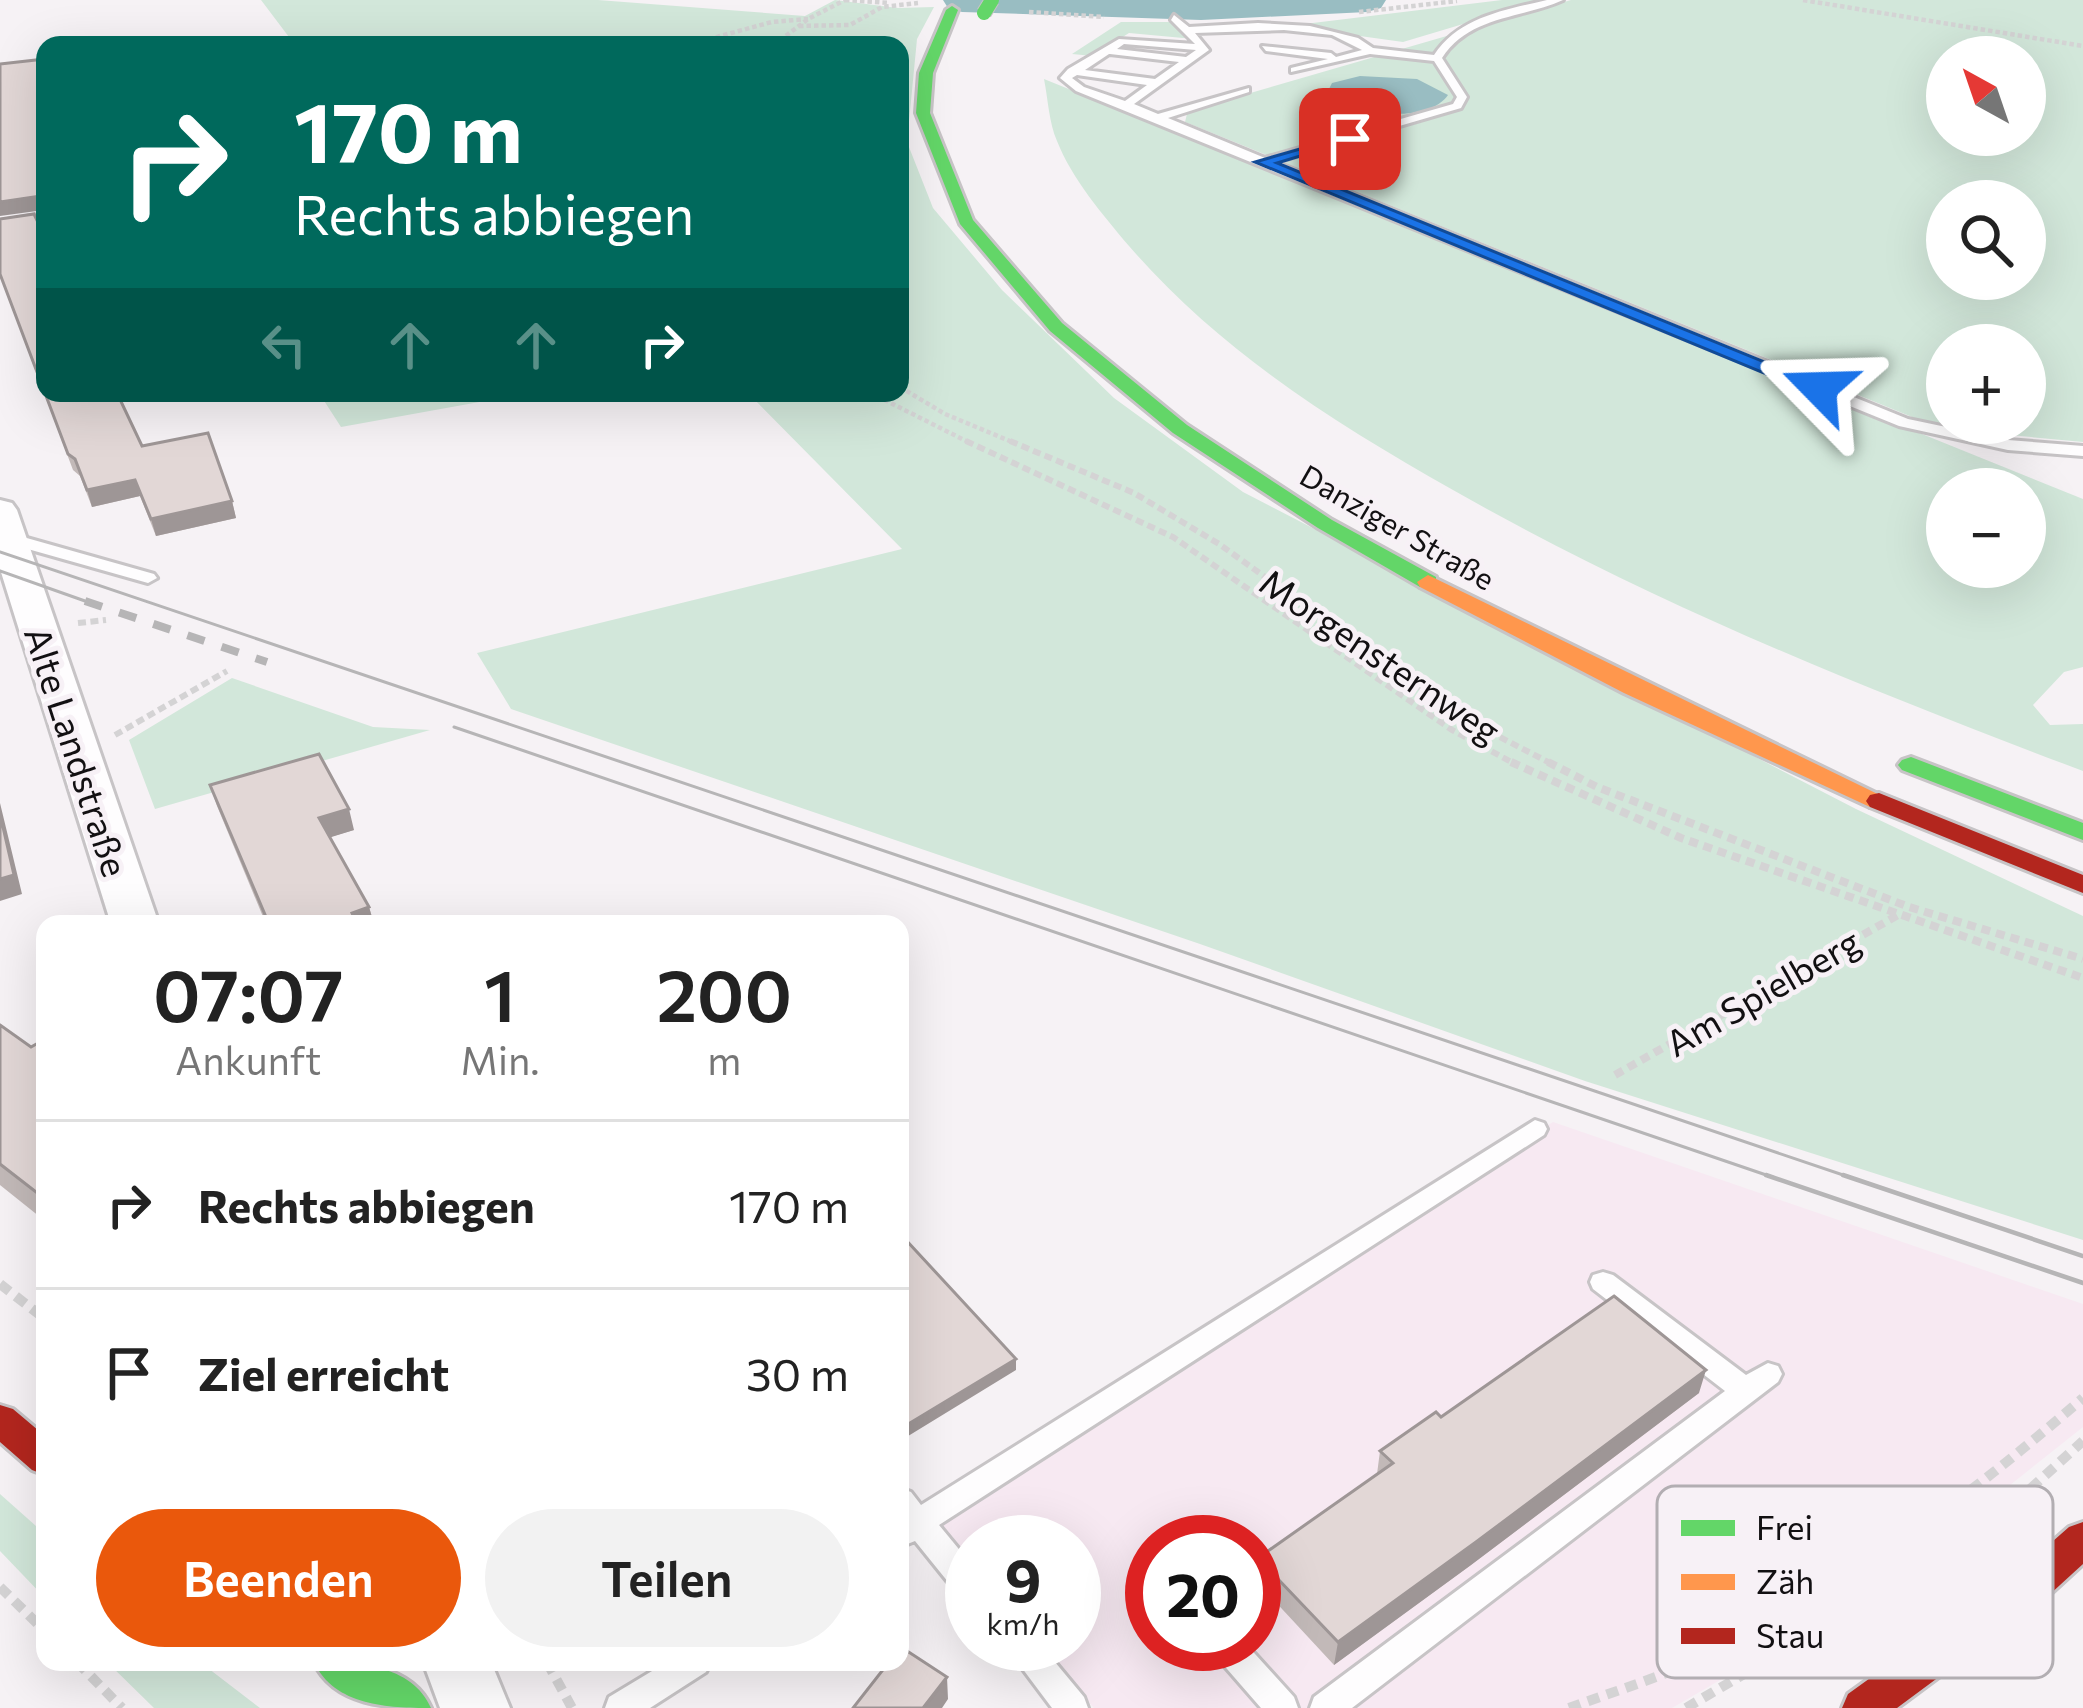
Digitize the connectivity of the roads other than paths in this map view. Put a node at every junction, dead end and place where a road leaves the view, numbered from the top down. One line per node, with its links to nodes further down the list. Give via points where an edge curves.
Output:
1 (1558, 0): 12 (lane, via 1474,24 1445,41)
2 (954, 5): 28 (main road, Danziger Straße, via 928,57 922,111 939,168 976,236 1038,309 1131,392 1261,485 1474,608 1732,735)
3 (988, 6): 6 (main road)
4 (1174, 18): 5 (lane)
5 (1189, 30): 8 (lane); 10 (lane, via 1318,32 1356,38)
6 (972, 43)
7 (1266, 47): 11 (lane)
8 (1205, 48): 9 (lane, via 1134,39); 13 (lane)
9 (1104, 50): 13 (lane); 15 (lane)
10 (1370, 51): 11 (lane); 12 (lane)
11 (1345, 57): 14 (lane)
12 (1437, 58): 20 (lane, via 1462,97 1457,106)
13 (1189, 60): 16 (lane)
14 (1295, 70)
15 (1072, 71): 16 (lane); 18 (lane, via 1069,84)
16 (1158, 83): 18 (lane)
17 (1245, 90): 19 (lane)
18 (1126, 105): 19 (lane)
19 (1158, 118): 20 (lane)
20 (1263, 162): 23 (lane, via 1904,423)
21 (36, 219): 22 (lane)
22 (0, 225)
23 (2083, 452)
24 (4, 524): 25 (lane); 29 (street, Alte Landstraße)
25 (148, 578)
26 (1900, 760): 27 (main road)
27 (2083, 832)
28 (2083, 885)
29 (132, 915)
30 (1534, 1129): 34 (lane)
31 (1603, 1282): 50 (lane, via 1757,1382)
32 (0, 1420): 33 (main road)
33 (36, 1451)
34 (909, 1518)
35 (909, 1523): 37 (lane)
36 (2083, 1539): 38 (main road)
37 (945, 1560)
38 (2053, 1566)
39 (351, 1671): 45 (main road)
40 (461, 1671): 46 (street)
41 (681, 1671): 47 (lane)
42 (1042, 1671): 48 (lane)
43 (1249, 1671): 49 (lane)
44 (1904, 1678): 51 (main road)
45 (410, 1708)
46 (475, 1708)
47 (621, 1708)
48 (1072, 1708)
49 (1282, 1708)
50 (1326, 1708)
51 (1863, 1708)

